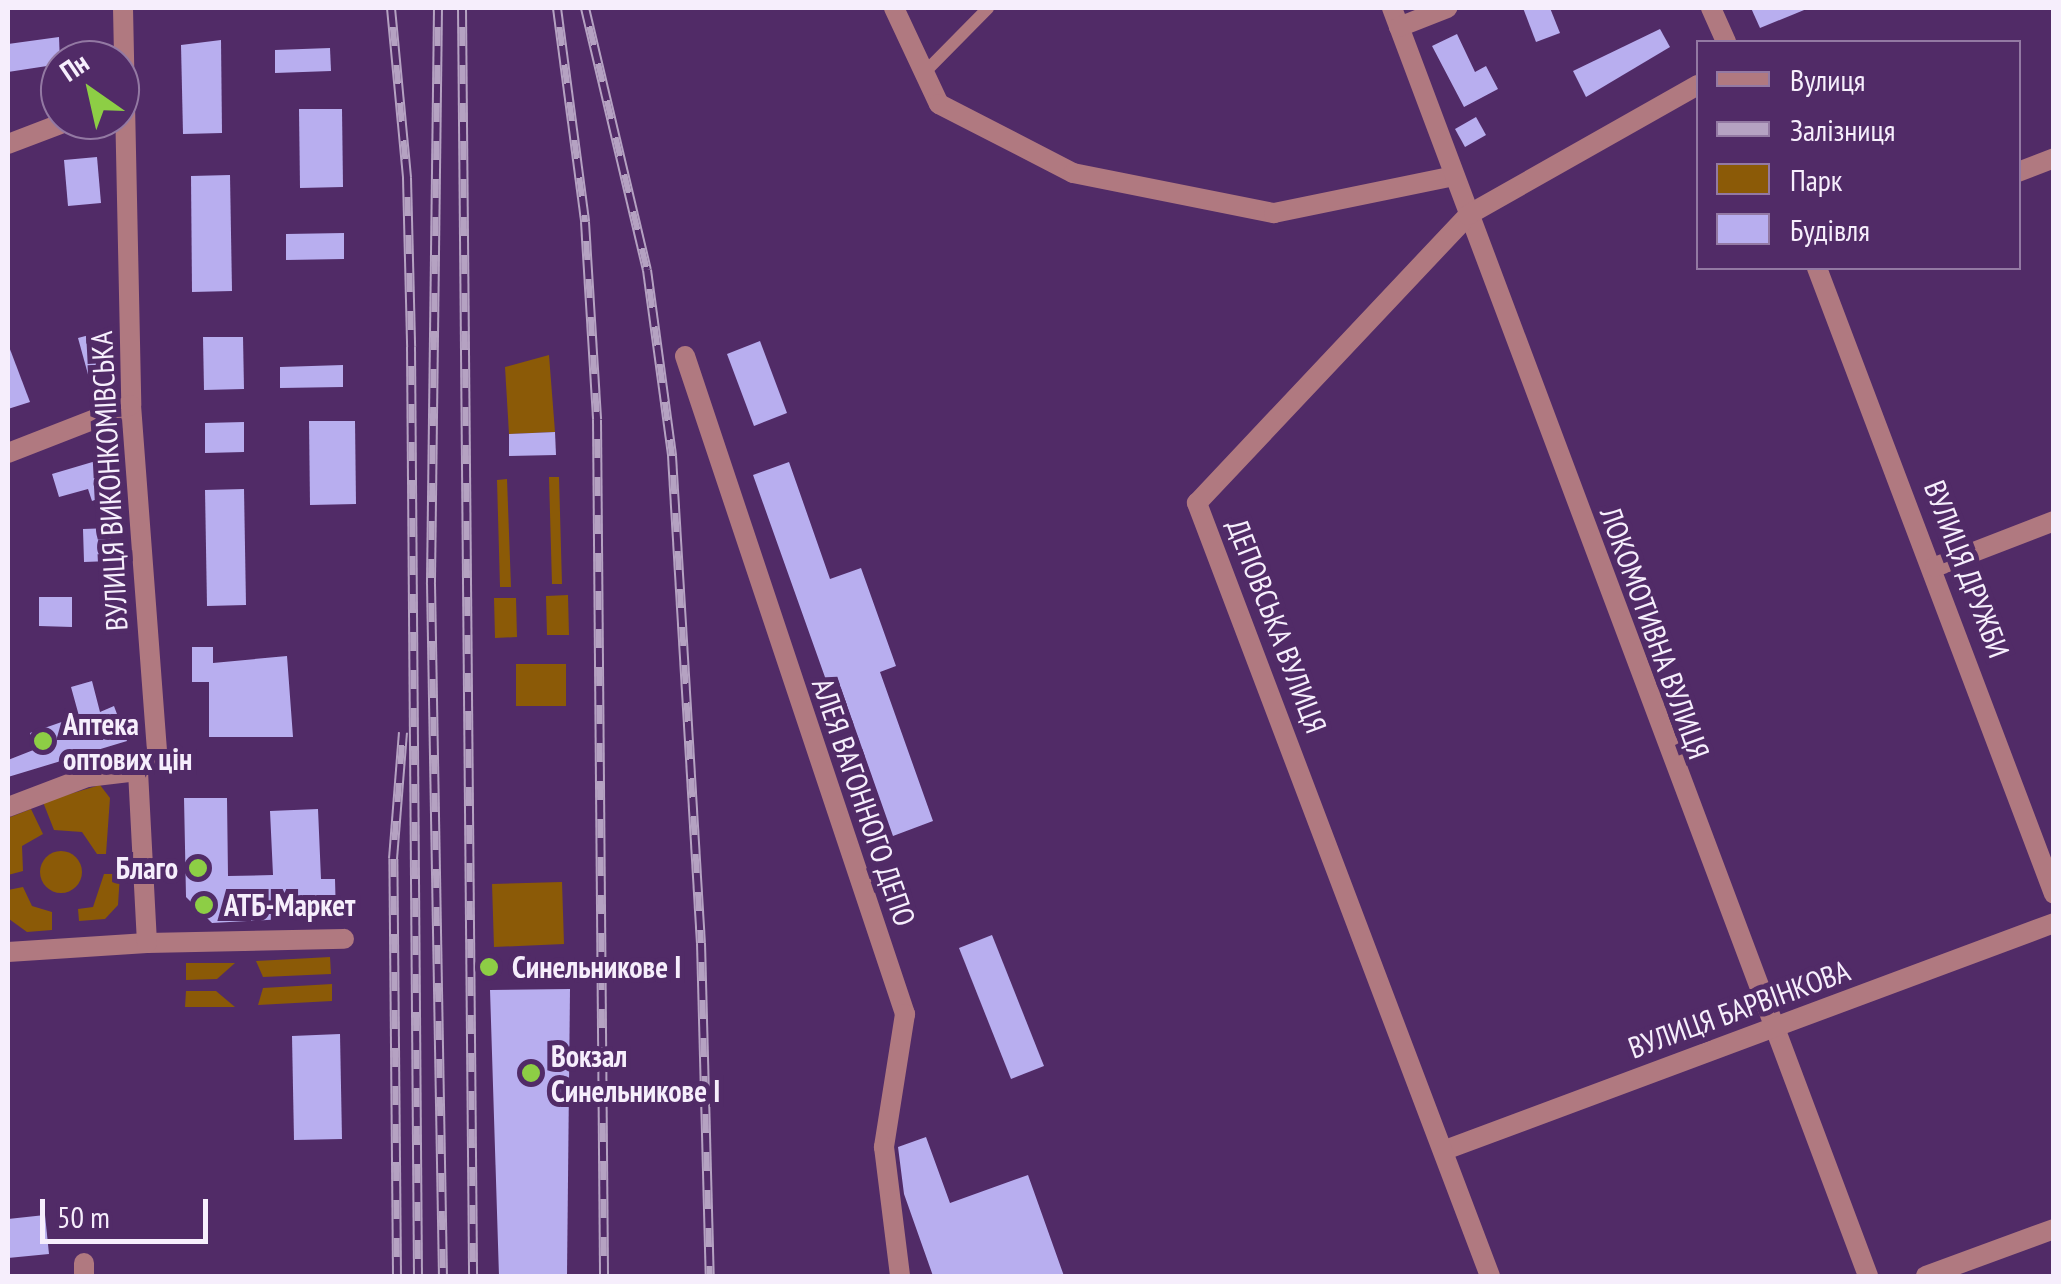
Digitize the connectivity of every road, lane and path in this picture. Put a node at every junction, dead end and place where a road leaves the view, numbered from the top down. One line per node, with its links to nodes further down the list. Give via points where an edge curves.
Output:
1 (123, 8): 7 (street, ВУЛИЦЯ ВИКОНКОМІВСЬКА)
2 (894, 8): 9 (street)
3 (988, 8): 9 (lane)
4 (1447, 8): 6 (street)
5 (1711, 8): 8 (street)
6 (1395, 17): 16 (street, ЛОКОМОТИВНА ВУЛИЦЯ)
7 (123, 40)
8 (1725, 40)
9 (924, 73): 16 (street, via 938,104 1073,173 1274,213)
10 (1696, 86): 17 (street, ДЕПОВСЬКА ВУЛИЦЯ)
11 (40, 132): 13 (street)
12 (125, 140): 20 (street, ВУЛИЦЯ ВИКОНКОМІВСЬКА)
13 (8, 144)
14 (2054, 158): 15 (street)
15 (2021, 171)
16 (1454, 176): 17 (street, ЛОКОМОТИВНА ВУЛИЦЯ)
17 (1468, 215): 31 (street, ЛОКОМОТИВНА ВУЛИЦЯ); 32 (street, ДЕПОВСЬКА ВУЛИЦЯ, via 1197,503)
18 (1818, 270): 23 (street, ВУЛИЦЯ ДРУЖБИ)
19 (684, 356): 34 (street, АЛЕЯ ВАГОННОГО ДЕПО, via 905,1014 884,1147)
20 (131, 405): 21 (street); 24 (street, ВУЛИЦЯ ВИКОНКОМІВСЬКА, via 157,753)
21 (8, 452)
22 (2054, 521): 23 (street)
23 (1935, 566): 26 (street, ВУЛИЦЯ ДРУЖБИ)
24 (138, 772): 25 (street, via 87,777); 29 (street, ВУЛИЦЯ ВИКОНКОМІВСЬКА)
25 (8, 807)
26 (2054, 894)
27 (2054, 923): 31 (street, ВУЛИЦЯ БАРВІНКОВА)
28 (344, 939): 29 (street)
29 (147, 943): 30 (street)
30 (8, 952)
31 (1770, 1030): 32 (street, ВУЛИЦЯ БАРВІНКОВА); 36 (street, ЛОКОМОТИВНА ВУЛИЦЯ)
32 (1445, 1150): 35 (street, ДЕПОВСЬКА ВУЛИЦЯ)
33 (2054, 1229): 37 (street)
34 (900, 1276)
35 (1490, 1276)
36 (1868, 1276)
37 (1926, 1276)

